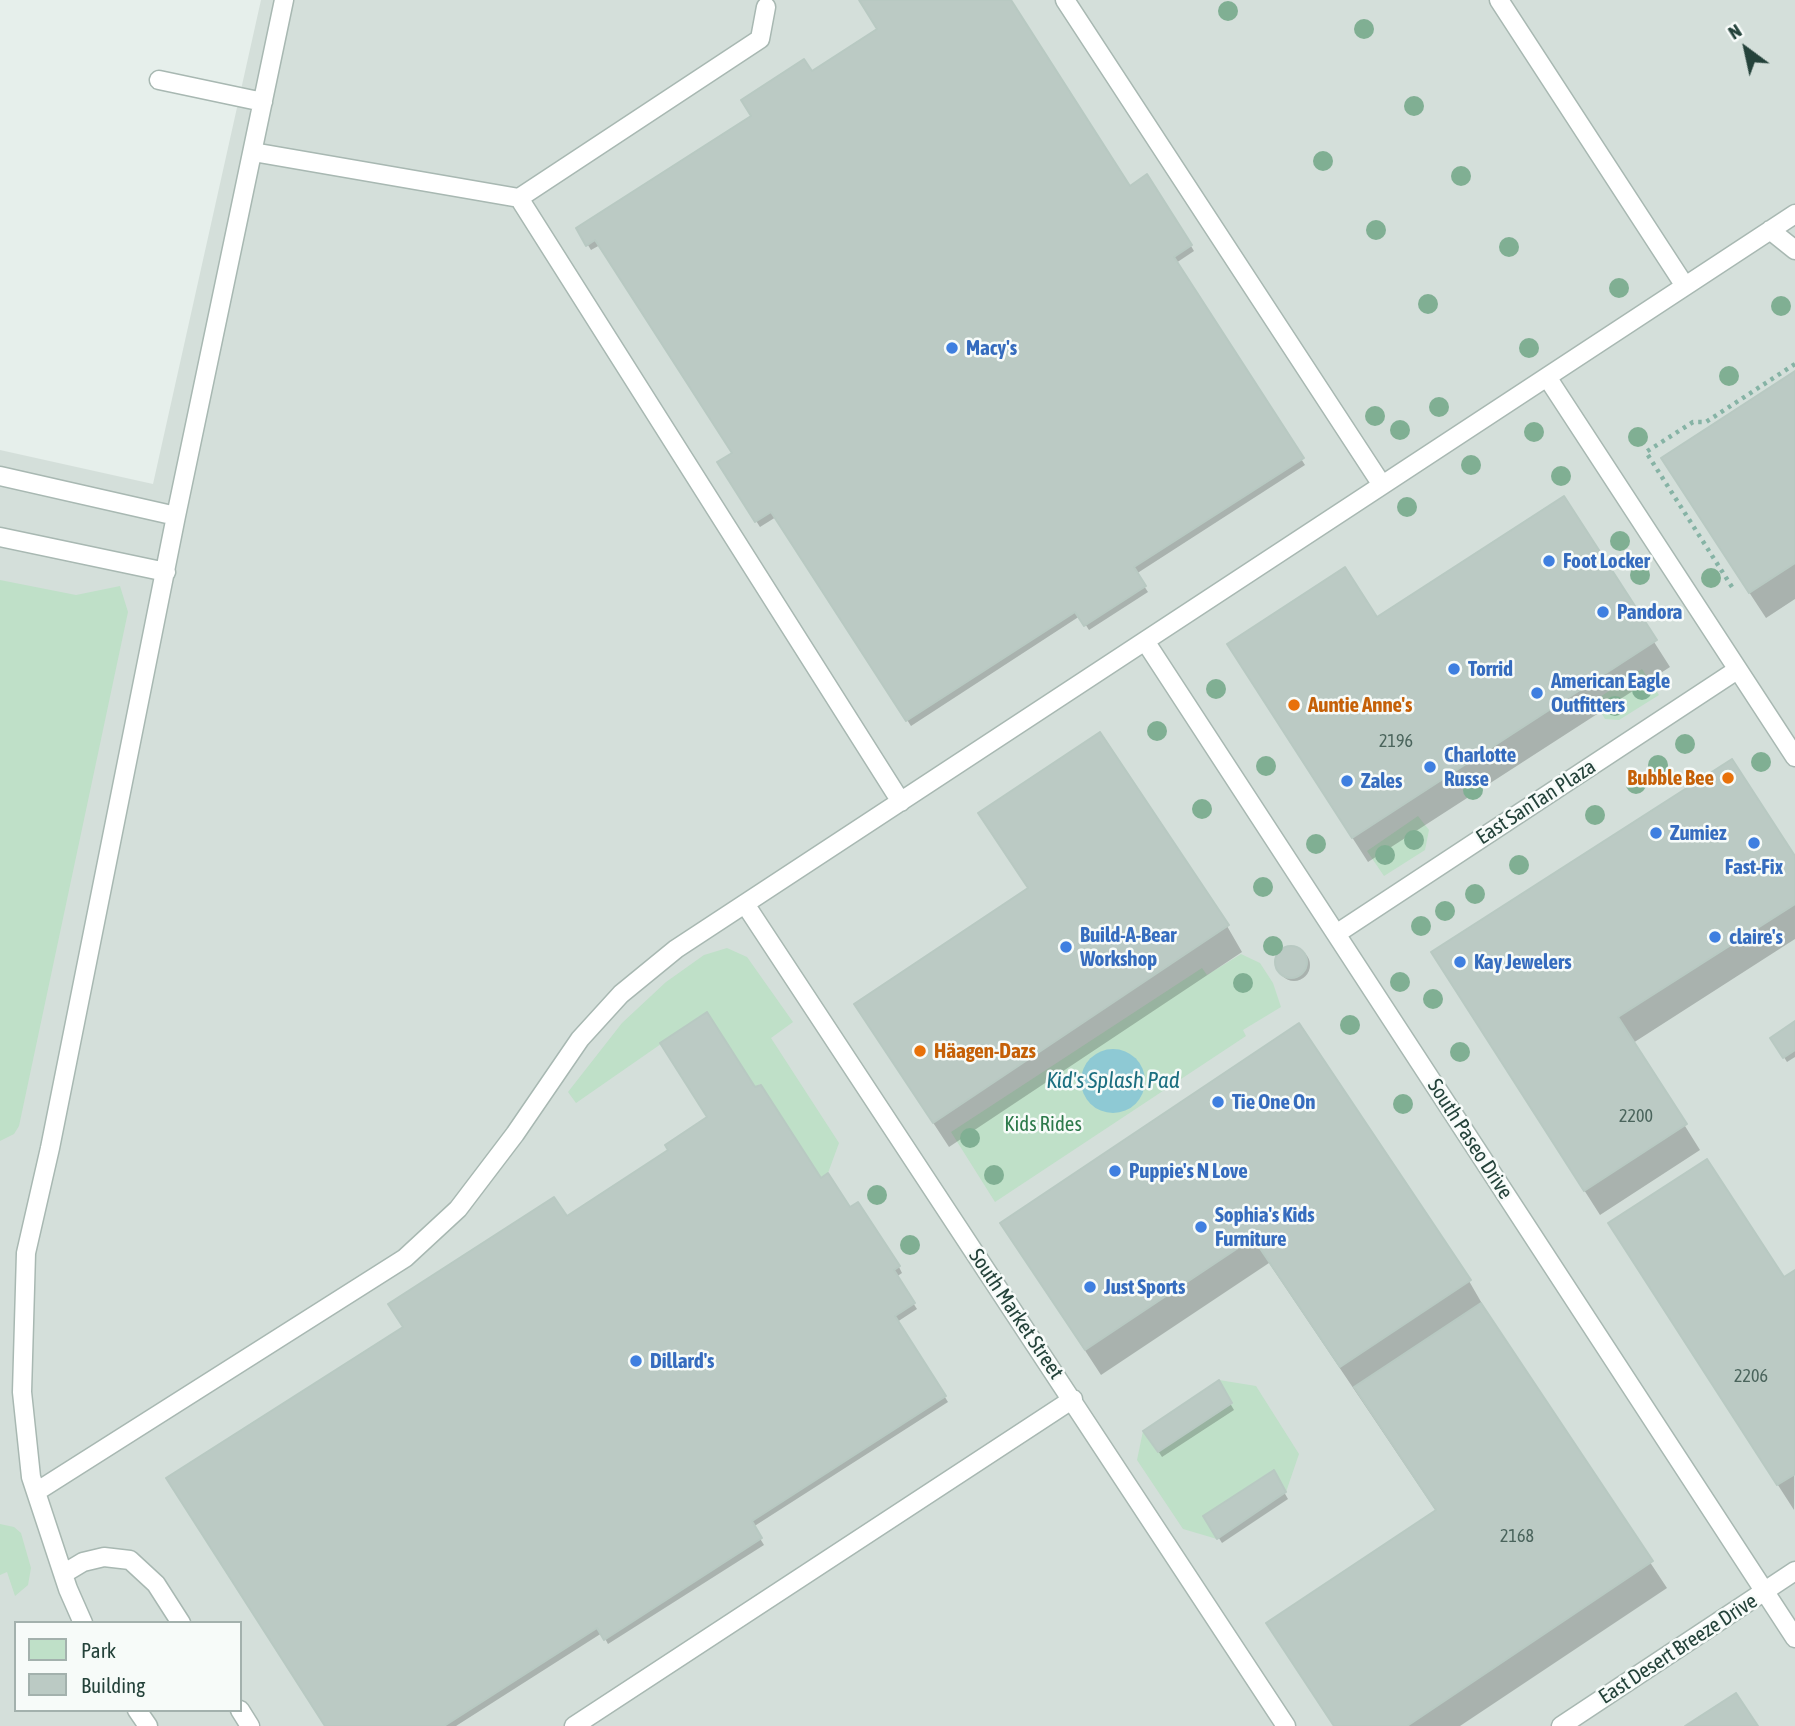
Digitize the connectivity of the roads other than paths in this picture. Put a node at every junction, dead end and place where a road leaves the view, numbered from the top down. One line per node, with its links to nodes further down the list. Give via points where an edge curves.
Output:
1 (284, 0): 6 (lane)
2 (1065, 0): 15 (lane)
3 (1499, 0): 12 (lane)
4 (766, 7): 8 (lane, via 760,39)
5 (159, 80): 6 (lane)
6 (263, 102): 7 (lane)
7 (253, 152): 8 (lane); 16 (lane)
8 (519, 198): 22 (lane)
9 (1795, 214): 10 (lane)
10 (1770, 230): 11 (lane); 12 (lane)
11 (1795, 250)
12 (1685, 286): 13 (lane)
13 (1547, 377): 15 (lane); 20 (lane)
14 (0, 476): 16 (lane)
15 (1382, 485): 19 (lane)
16 (176, 516): 18 (lane)
17 (0, 537): 18 (lane)
18 (166, 572): 26 (lane, via 26,1252 22,1392)
19 (1144, 641): 22 (lane); 24 (lane, South Paseo Drive)
20 (1737, 670): 21 (lane); 24 (lane, East SanTan Plaza)
21 (1795, 757)
22 (901, 802): 23 (lane)
23 (745, 904): 25 (lane, South Market Street); 26 (lane, via 676,949 621,994 579,1039 516,1134 458,1209 405,1258)
24 (1336, 934): 29 (lane, South Paseo Drive)
25 (1073, 1399): 33 (lane); 34 (lane, South Market Street)
26 (36, 1492): 28 (lane)
27 (1795, 1571): 29 (lane, East Desert Breeze Drive)
28 (63, 1574): 30 (lane); 31 (lane, via 104,1557 131,1560 156,1584)
29 (1765, 1591): 32 (lane, South Paseo Drive); 35 (lane, East Desert Breeze Drive)
30 (82, 1621)
31 (180, 1621)
32 (1795, 1638)
33 (574, 1726)
34 (1286, 1726)
35 (1561, 1726)

